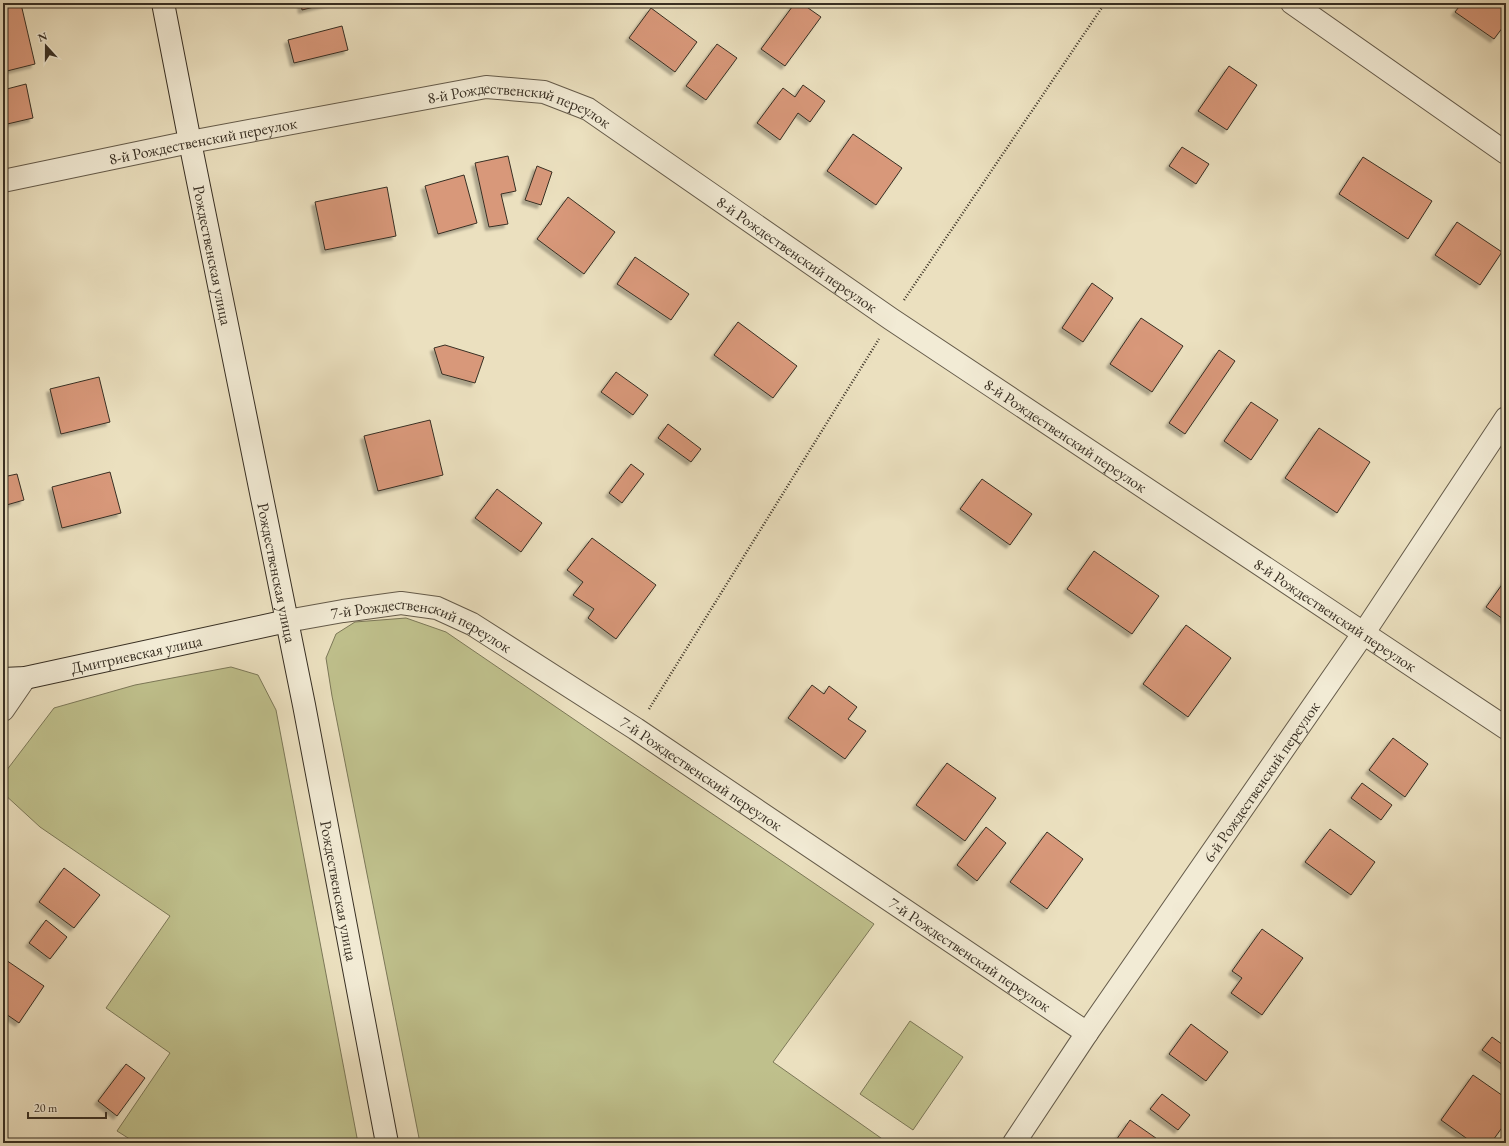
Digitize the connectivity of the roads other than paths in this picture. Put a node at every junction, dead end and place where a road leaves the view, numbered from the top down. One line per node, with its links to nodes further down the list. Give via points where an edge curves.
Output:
1 (163, 3): 3 (street, Рождественская улица)
2 (1292, 3): 4 (street)
3 (190, 142): 5 (street, 8-й Рождественский переулок); 7 (street, Рождественская улица); 8 (street, 8-й Рождественский переулок, via 486,86 544,92 588,109 891,319)
4 (1506, 153)
5 (3, 181)
6 (1506, 418): 8 (street, 6-й Рождественский переулок)
7 (286, 621): 9 (street, Дмитриевская улица); 13 (street, 7-й Рождественский переулок, via 400,603 437,608 472,624 636,729); 14 (street, Рождественская улица)
8 (1363, 634): 12 (street, 8-й Рождественский переулок); 13 (street, 6-й Рождественский переулок)
9 (25, 678): 10 (street, Дмитриевская улица); 11 (street)
10 (3, 679)
11 (3, 710)
12 (1506, 728)
13 (1087, 1033): 15 (street, 6-й Рождественский переулок)
14 (387, 1143)
15 (1014, 1143)

